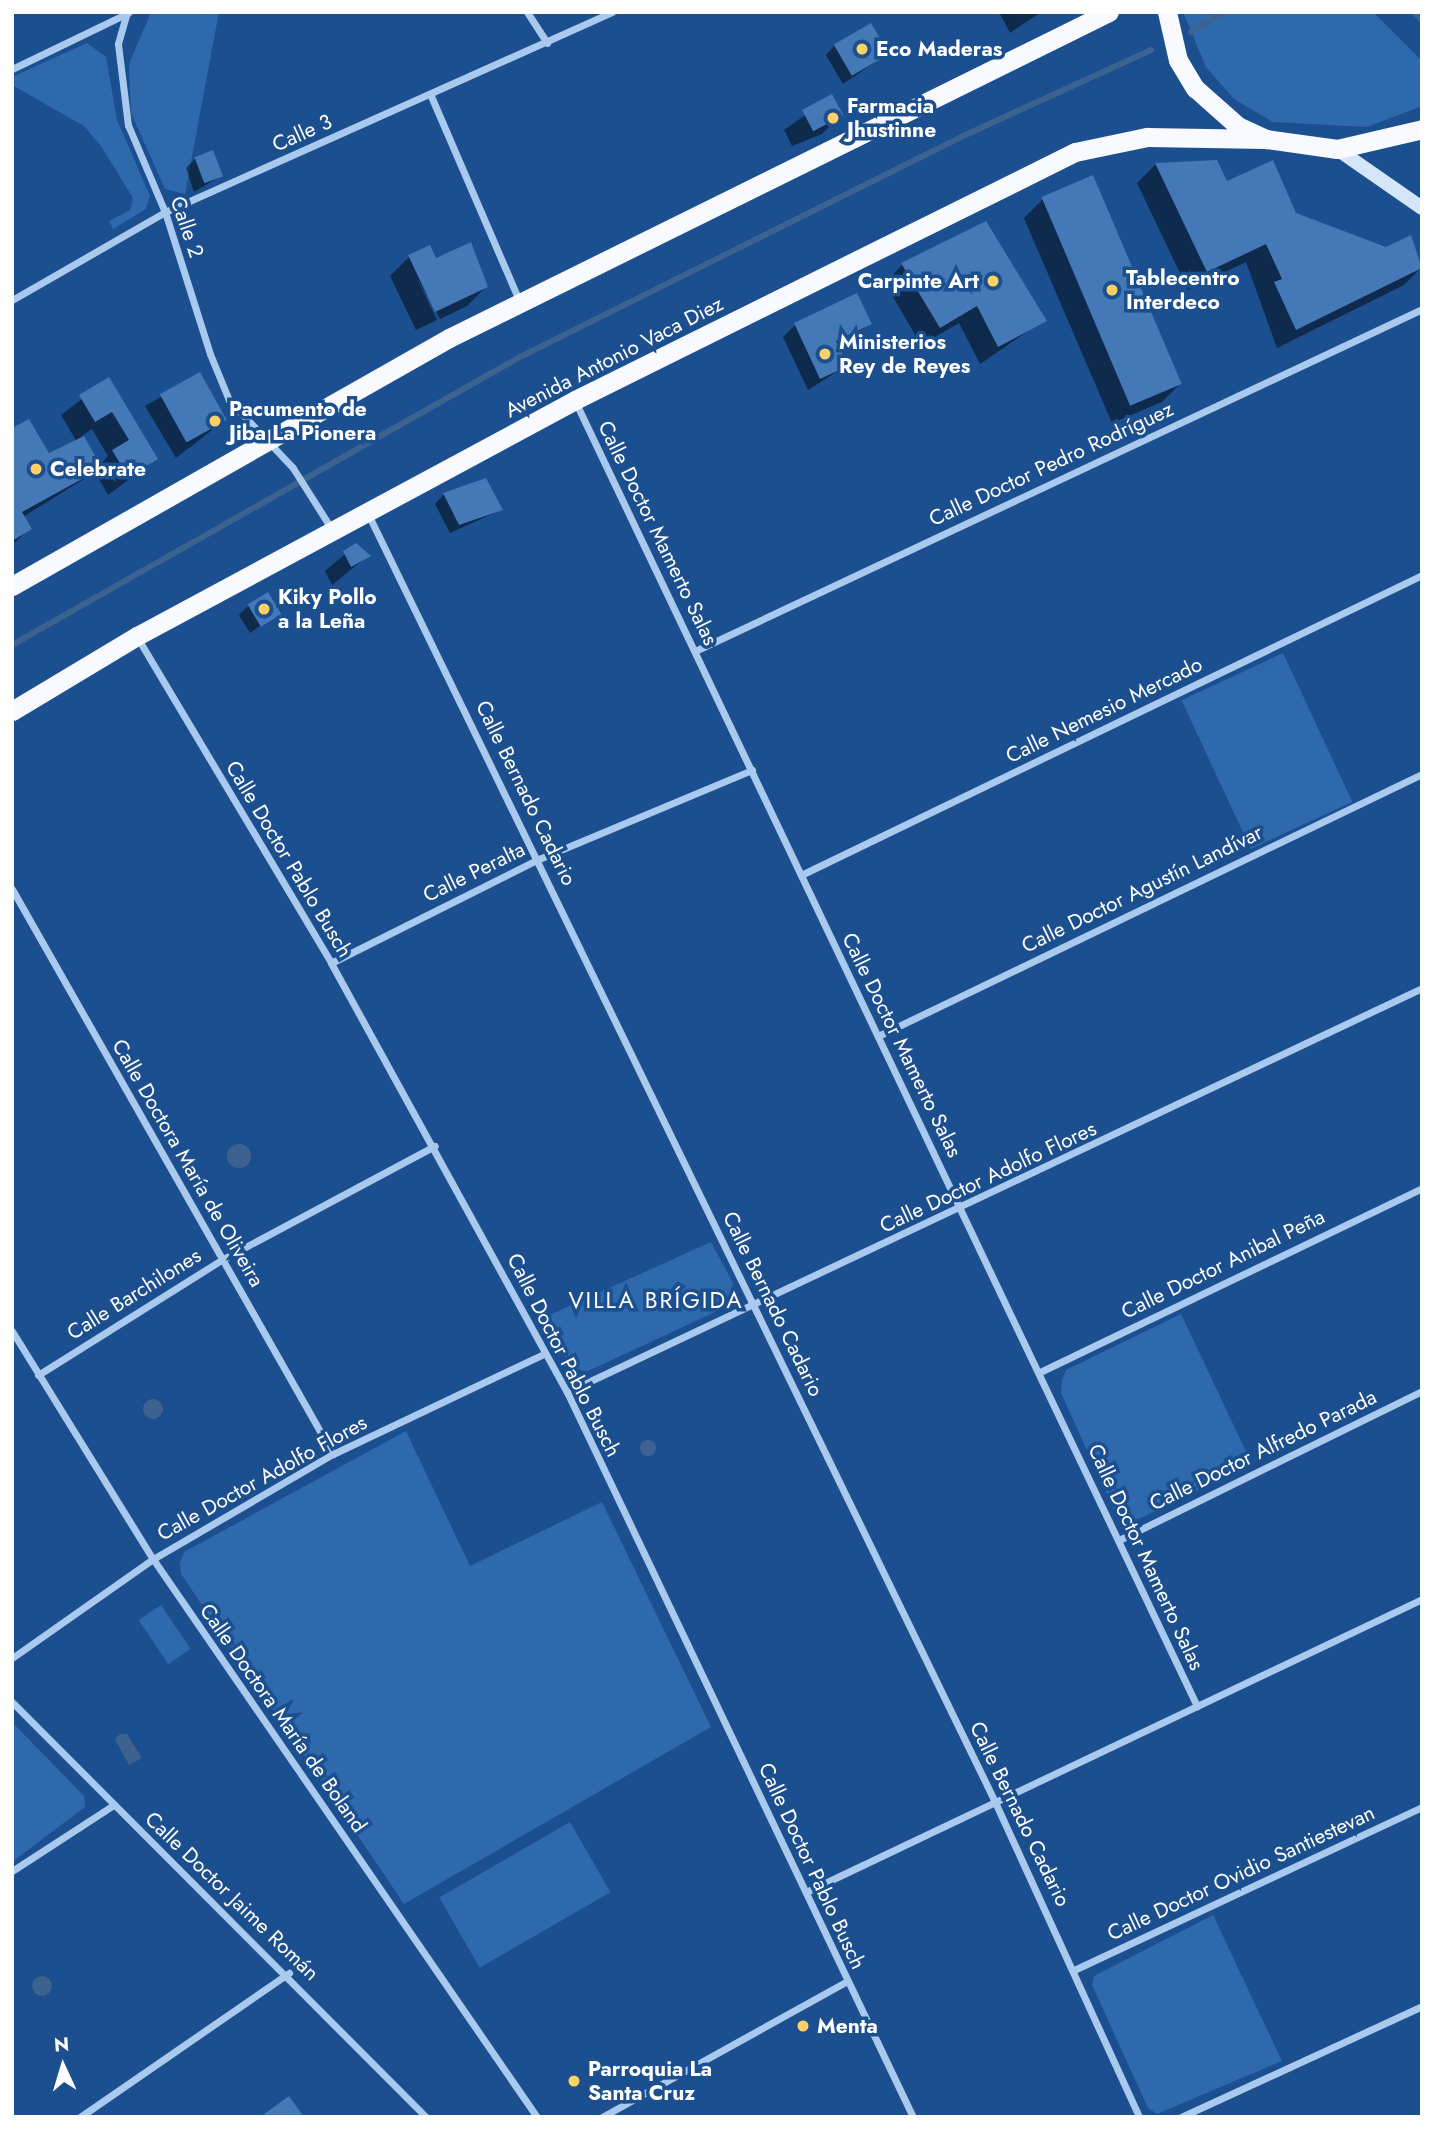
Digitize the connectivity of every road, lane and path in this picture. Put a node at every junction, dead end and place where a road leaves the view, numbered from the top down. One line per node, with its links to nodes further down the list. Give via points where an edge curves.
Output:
1 (527, 12): 6 (street)
2 (612, 12): 6 (street, Calle 3)
3 (1109, 12): 15 (highway, via 928,107)
4 (1167, 12): 10 (highway, via 1178,60 1195,88 1238,126)
5 (127, 13): 7 (street); 13 (street, Calle 2, via 118,44 123,103)
6 (547, 43): 8 (street, Calle 3)
7 (12, 69)
8 (432, 96): 13 (street, Calle 3); 15 (street)
9 (1422, 129): 11 (highway)
10 (1266, 139): 11 (highway); 17 (highway, Avenida Antonio Vaca Diez, via 1147,137 1075,152)
11 (1338, 149): 12 (main road)
12 (1422, 208)
13 (165, 212): 14 (street, Calle 3); 18 (street, Calle 2, via 229,400)
14 (12, 300)
15 (520, 301): 18 (highway)
16 (1422, 309): 24 (street, Calle Doctor Pedro Rodríguez)
17 (575, 400): 19 (highway, Avenida Antonio Vaca Diez); 24 (street, Calle Doctor Mamerto Salas)
18 (268, 437): 20 (street, Calle 2, via 309,489); 22 (highway)
19 (366, 511): 20 (highway, Avenida Antonio Vaca Diez); 28 (street, Calle Bernado Cadario)
20 (331, 529): 23 (highway, Avenida Antonio Vaca Diez)
21 (1422, 575): 29 (street, Calle Nemesio Mercado)
22 (12, 586)
23 (137, 636): 25 (highway, Avenida Antonio Vaca Diez); 31 (street, Calle Doctor Pablo Busch)
24 (695, 651): 26 (street, Calle Doctor Mamerto Salas)
25 (12, 711)
26 (752, 770): 28 (street, Calle Peralta); 29 (street, Calle Doctor Mamerto Salas)
27 (1422, 774): 33 (street, Calle Doctor Agustín Landívar)
28 (539, 859): 31 (street, Calle Peralta); 38 (street, Calle Bernado Cadario)
29 (801, 875): 33 (street, Calle Doctor Mamerto Salas)
30 (12, 889): 37 (street, Calle Doctora María de Oliveira)
31 (331, 963): 34 (street, Calle Doctor Pablo Busch)
32 (1422, 988): 36 (street, Calle Doctor Adolfo Flores)
33 (878, 1036): 36 (street, Calle Doctor Mamerto Salas)
34 (435, 1146): 37 (street, Calle Barchilones); 40 (street, Calle Doctor Pablo Busch)
35 (1422, 1188): 41 (street, Calle Doctor Anibal Peña)
36 (963, 1209): 38 (street, Calle Doctor Adolfo Flores); 41 (street, Calle Doctor Mamerto Salas)
37 (223, 1259): 42 (street, Calle Barchilones); 45 (street, Calle Doctora María de Oliveira)
38 (754, 1305): 44 (street, Calle Doctor Adolfo Flores); 52 (street, Calle Bernado Cadario)
39 (12, 1331): 42 (street, Calle Doctora María de Boland)
40 (544, 1354): 44 (street, Calle Doctor Pablo Busch); 45 (street, Calle Doctor Adolfo Flores)
41 (1040, 1372): 46 (street, Calle Doctor Mamerto Salas)
42 (38, 1375): 47 (street, Calle Doctora María de Boland)
43 (1422, 1391): 46 (street, Calle Doctor Alfredo Parada)
44 (567, 1392): 56 (street, Calle Doctor Pablo Busch)
45 (333, 1454): 47 (street, Calle Doctor Adolfo Flores)
46 (1119, 1540): 51 (street, Calle Doctor Mamerto Salas)
47 (153, 1559): 49 (street, Calle Doctor Adolfo Flores); 64 (street, Calle Doctora María de Boland)
48 (1422, 1600): 51 (street)
49 (12, 1658)
50 (12, 1702): 53 (street, Calle Doctor Jaime Román)
51 (1197, 1706): 52 (street)
52 (995, 1802): 56 (street); 57 (street, Calle Bernado Cadario)
53 (112, 1806): 55 (street); 58 (street, Calle Doctor Jaime Román)
54 (1422, 1807): 57 (street, Calle Doctor Ovidio Santiestevan)
55 (12, 1871)
56 (806, 1892): 59 (street, Calle Doctor Pablo Busch)
57 (1074, 1970): 67 (street, Calle Bernado Cadario)
58 (289, 1973): 61 (street, Calle Doctor Jaime Román); 62 (street)
59 (847, 1981): 65 (street); 66 (street, Calle Doctor Pablo Busch)
60 (1422, 2006): 68 (street)
61 (424, 2114): 63 (street)
62 (80, 2117)
63 (412, 2117)
64 (537, 2117)
65 (602, 2117)
66 (913, 2117)
67 (1139, 2117)
68 (1181, 2117)

